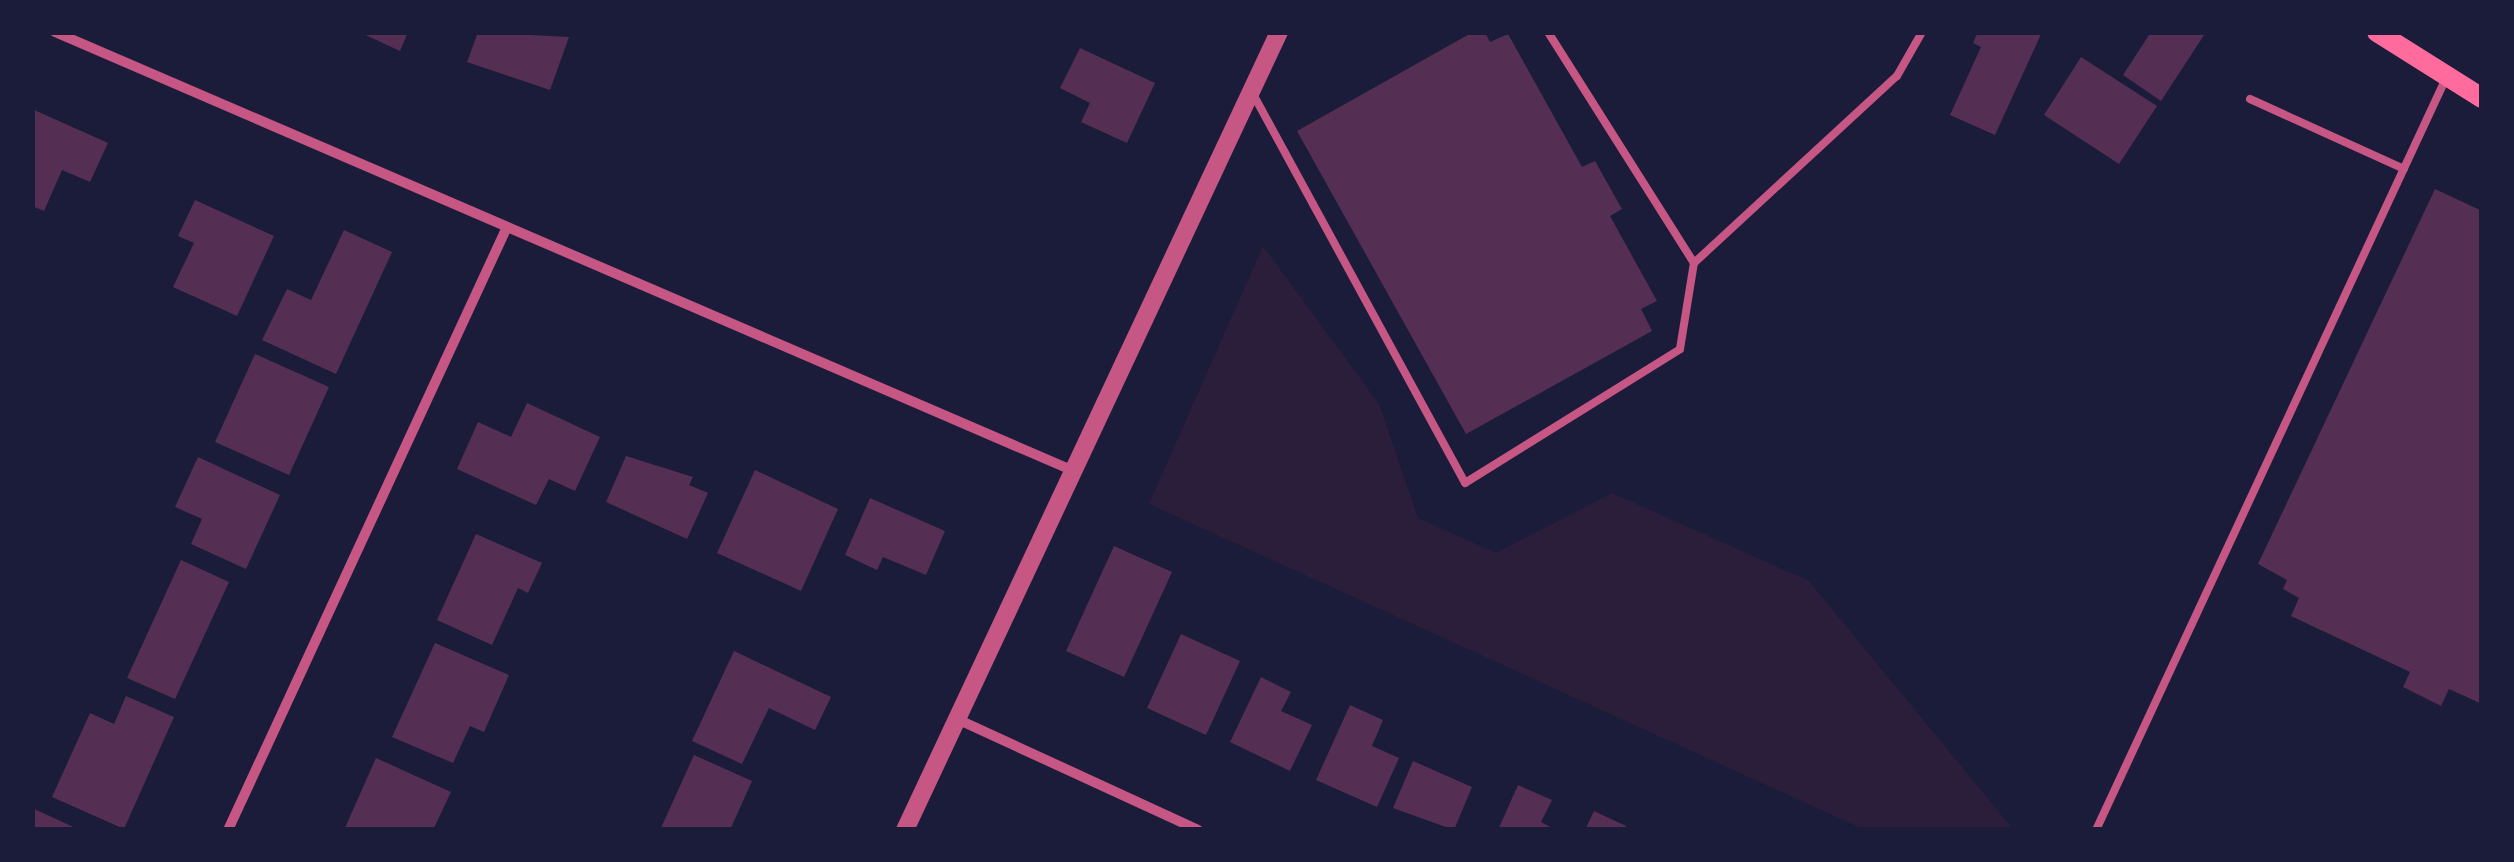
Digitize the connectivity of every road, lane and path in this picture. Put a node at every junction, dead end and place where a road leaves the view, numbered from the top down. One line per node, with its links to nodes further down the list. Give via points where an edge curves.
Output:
1 (55, 32): 11 (street)
2 (1279, 32): 7 (street)
3 (1548, 32): 12 (lane)
4 (1922, 32): 12 (lane, via 1897,76)
5 (2378, 32): 6 (main road)
6 (2447, 76): 8 (main road); 10 (lane)
7 (1252, 91): 12 (lane, via 1465,483 1680,350); 13 (street)
8 (2482, 98)
9 (2250, 100): 10 (lane)
10 (2404, 169): 18 (lane)
11 (507, 227): 13 (street); 15 (street)
12 (1694, 263)
13 (1074, 471): 14 (street)
14 (956, 718): 16 (street); 17 (street)
15 (228, 830)
16 (905, 830)
17 (1198, 830)
18 (2096, 830)

